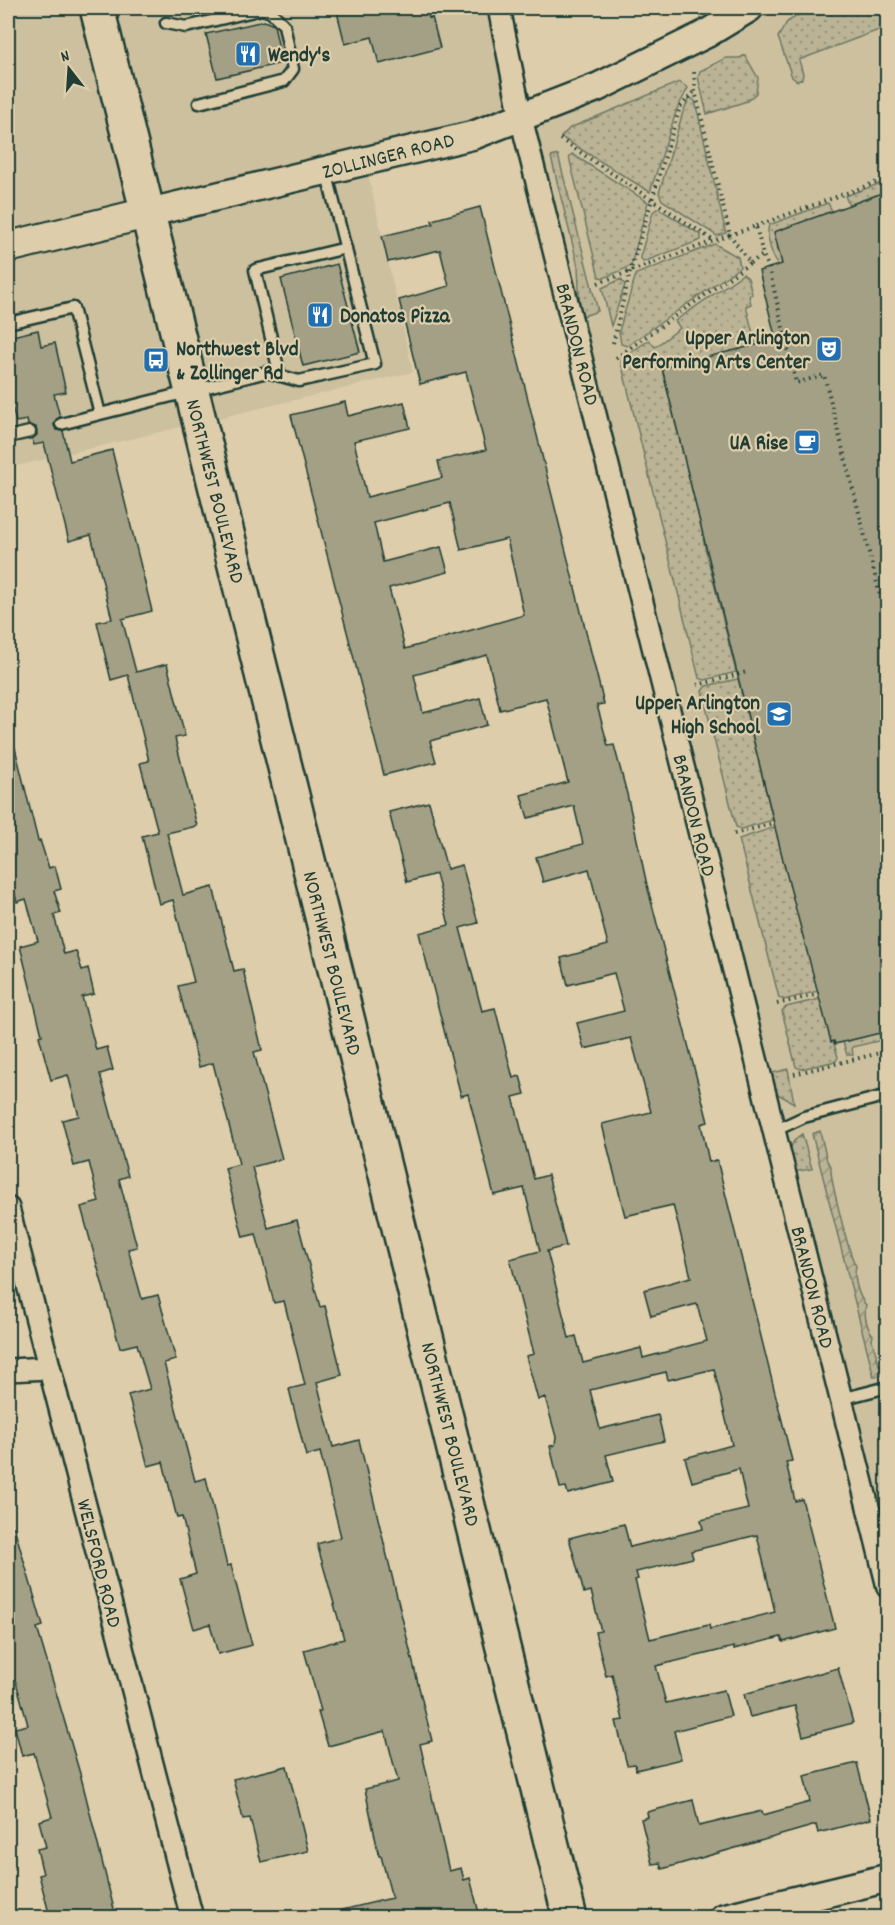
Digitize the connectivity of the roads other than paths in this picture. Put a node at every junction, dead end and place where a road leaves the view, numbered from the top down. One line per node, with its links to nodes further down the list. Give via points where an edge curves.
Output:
1 (97, 8): 8 (main road, NORTHWEST BOULEVARD)
2 (499, 8): 6 (street, BRANDON ROAD)
3 (749, 8): 6 (street, ZOLLINGER ROAD, via 706,34 598,87)
4 (166, 23): 5 (lane, via 186,27 262,9 279,17 284,25 293,69 284,81)
5 (199, 103)
6 (521, 118): 7 (street, ZOLLINGER ROAD, via 474,135); 19 (street, BRANDON ROAD)
7 (326, 170): 8 (street, ZOLLINGER ROAD); 10 (lane)
8 (147, 213): 9 (main road, ZOLLINGER ROAD); 13 (main road, NORTHWEST BOULEVARD)
9 (8, 247)
10 (346, 248): 12 (lane, via 255,270); 12 (lane, via 375,364 299,381)
11 (8, 323): 14 (lane, via 73,308)
12 (280, 376): 13 (lane, via 267,372)
13 (192, 392): 14 (lane); 28 (main road, NORTHWEST BOULEVARD)
14 (99, 414): 15 (lane)
15 (61, 424)
16 (30, 432): 17 (lane)
17 (8, 437)
18 (888, 1095): 19 (lane, via 804,1117)
19 (774, 1131): 24 (street, BRANDON ROAD)
20 (8, 1208): 21 (street, WELSFORD ROAD)
21 (48, 1368): 22 (street); 27 (street, WELSFORD ROAD)
22 (8, 1370)
23 (888, 1387): 24 (lane)
24 (841, 1399): 25 (street, BRANDON ROAD)
25 (888, 1587)
26 (888, 1878): 29 (street)
27 (192, 1917)
28 (570, 1917)
29 (723, 1917)

